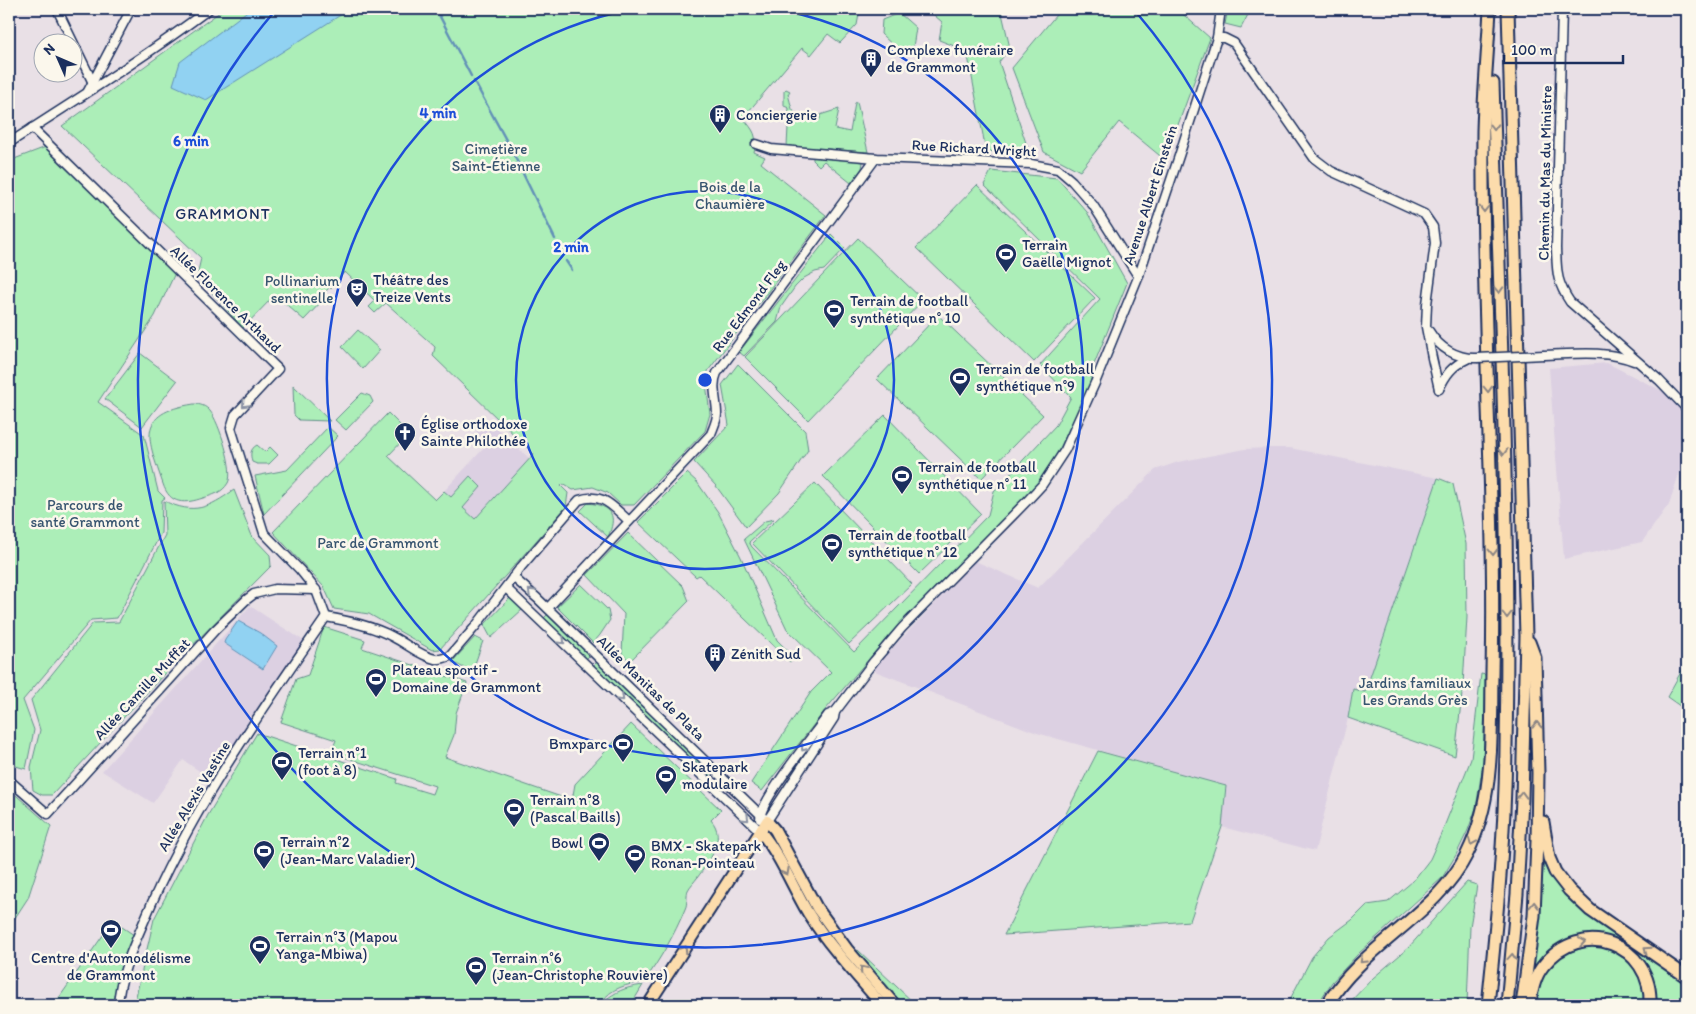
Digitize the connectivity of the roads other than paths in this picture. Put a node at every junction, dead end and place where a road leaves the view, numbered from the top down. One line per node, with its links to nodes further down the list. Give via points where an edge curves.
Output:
1 (56, 9): 9 (street)
2 (131, 9): 9 (street)
3 (209, 9): 10 (street)
4 (1221, 9): 8 (street, Avenue Albert Einstein)
5 (1490, 9): 40 (highway, one-way to 40, via 1483,160 1493,622 1490,758 1484,806 1466,856 1448,882 1356,966); 41 (highway, one-way to 41, via 1507,580 1506,738 1498,914)
6 (1508, 9): 26 (highway)
7 (1562, 9): 18 (street, Chemin du Mas du Ministre, via 1558,278 1570,302)
8 (1217, 38): 15 (street, Avenue Albert Einstein); 16 (street, via 1234,43 1314,158 1332,171 1424,214 1433,227 1435,243)
9 (93, 83): 10 (street)
10 (86, 94): 11 (street)
11 (32, 128): 12 (street); 23 (street, Allée Florence Arthaud, one-way to 23, via 278,368 235,415 232,428 264,534)
12 (9, 143)
13 (756, 144): 14 (street, Rue Richard Wright, via 771,149)
14 (876, 158): 15 (street, Rue Richard Wright, via 1031,164 1058,169 1093,205); 20 (street, Rue Edmond Fleg, via 714,378 717,416 711,434)
15 (1139, 275): 29 (street, Avenue Albert Einstein, via 1096,383 1053,469 1029,500 888,643 835,712 834,718)
16 (1426, 327): 17 (street, via 1435,342); 17 (street, via 1439,389 1455,364)
17 (1467, 358): 18 (street, bridge, via 1595,354 1618,355)
18 (1639, 363): 19 (street, Chemin du Mas du Ministre)
19 (1687, 409)
20 (629, 521): 21 (street, via 605,500 588,497 579,500); 24 (street, Rue Edmond Fleg)
21 (514, 578): 22 (street); 24 (street, Allée Manitas de Plata, one-way to 21)
22 (506, 588): 25 (street, via 450,656 444,658 434,659 392,636 350,621); 30 (street, Allée Manitas de Plata, one-way to 30)
23 (316, 590): 25 (street, Allée Florence Arthaud); 28 (street, Allée Camille Muffat, via 275,589 254,594 246,600 214,630 48,814)
24 (548, 608): 29 (street, Allée Manitas de Plata)
25 (326, 617): 36 (street, Allée Alexis Vastine, via 215,786 161,880 127,961)
26 (1526, 636): 27 (highway, one-way to 26, via 1535,658); 42 (highway, one-way to 26, via 1518,894)
27 (1538, 773): 35 (highway, one-way to 27, via 1590,910 1561,881 1546,845); 43 (highway, one-way to 27, via 1534,916)
28 (9, 780)
29 (764, 818): 30 (main road, Avenue Albert Einstein); 33 (main road, via 775,830 817,908)
30 (760, 831): 31 (main road, Avenue Albert Einstein); 32 (main road)
31 (748, 849): 32 (main road, via 764,846); 37 (main road, Avenue Albert Einstein, one-way to 31)
32 (774, 850): 34 (main road, one-way to 34, via 809,914)
33 (846, 949): 34 (main road); 39 (main road, one-way to 33)
34 (836, 951): 38 (main road)
35 (1687, 978)
36 (118, 1005)
37 (648, 1005)
38 (882, 1005)
39 (896, 1005)
40 (1327, 1005)
41 (1488, 1005)
42 (1507, 1005)
43 (1522, 1005)
44 (1529, 1005): 45 (highway, one-way to 45, via 1534,982 1542,967 1558,951 1577,941 1601,940 1621,948 1637,961 1651,991)
45 (1650, 1005)

